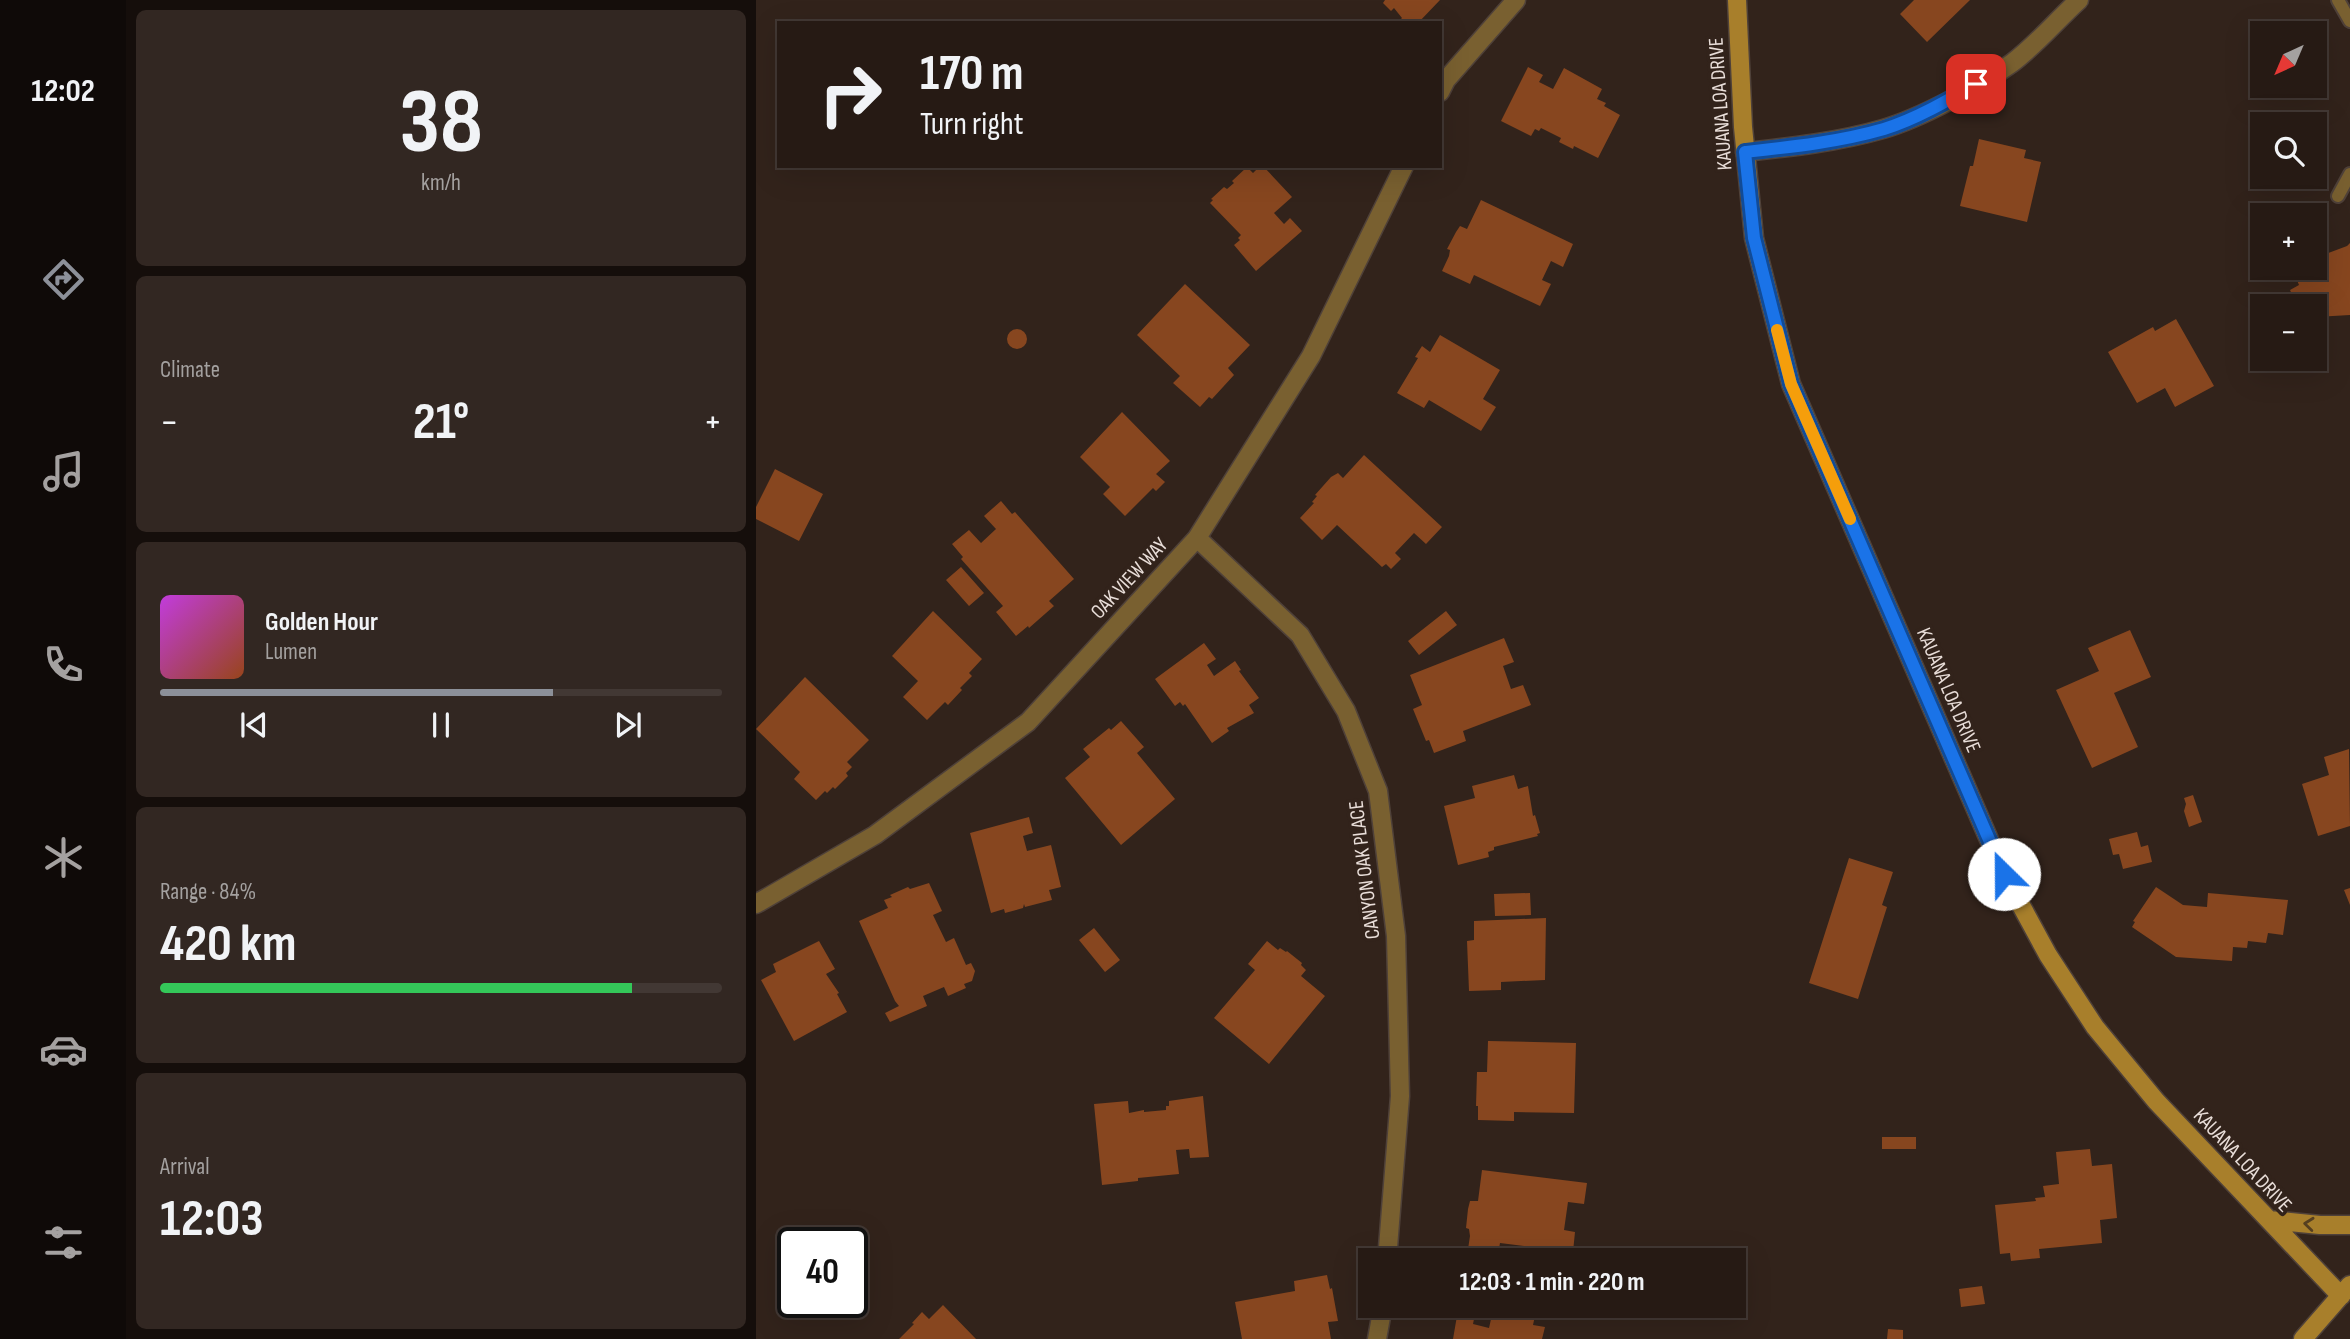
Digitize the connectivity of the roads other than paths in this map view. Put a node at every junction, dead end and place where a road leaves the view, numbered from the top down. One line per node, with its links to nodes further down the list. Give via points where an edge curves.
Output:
1 (1516, 0): 6 (street)
2 (1737, 0): 7 (street, KAUANA LOA DRIVE)
3 (2079, 0): 7 (street, via 2013,62 1916,116 1884,129)
4 (2338, 0): 5 (lane)
5 (2350, 21)
6 (1442, 88)
7 (1745, 152): 13 (street, KAUANA LOA DRIVE, via 1754,238 1791,384 2004,874 2048,955 2095,1027 2156,1101)
8 (1403, 168): 11 (street, OAK VIEW WAY, via 1311,356)
9 (2350, 174): 10 (lane)
10 (2338, 196)
11 (1197, 538): 12 (street, OAK VIEW WAY, via 1028,722 875,835); 15 (street, CANYON OAK PLACE, via 1300,635 1346,711 1378,791 1396,936 1399,1083)
12 (756, 904)
13 (2269, 1220): 14 (street, one-way to 13); 16 (street, KAUANA LOA DRIVE)
14 (2350, 1225)
15 (1388, 1248)
16 (2345, 1290): 19 (street)
17 (1380, 1318): 18 (street)
18 (1377, 1339)
19 (2302, 1339)

